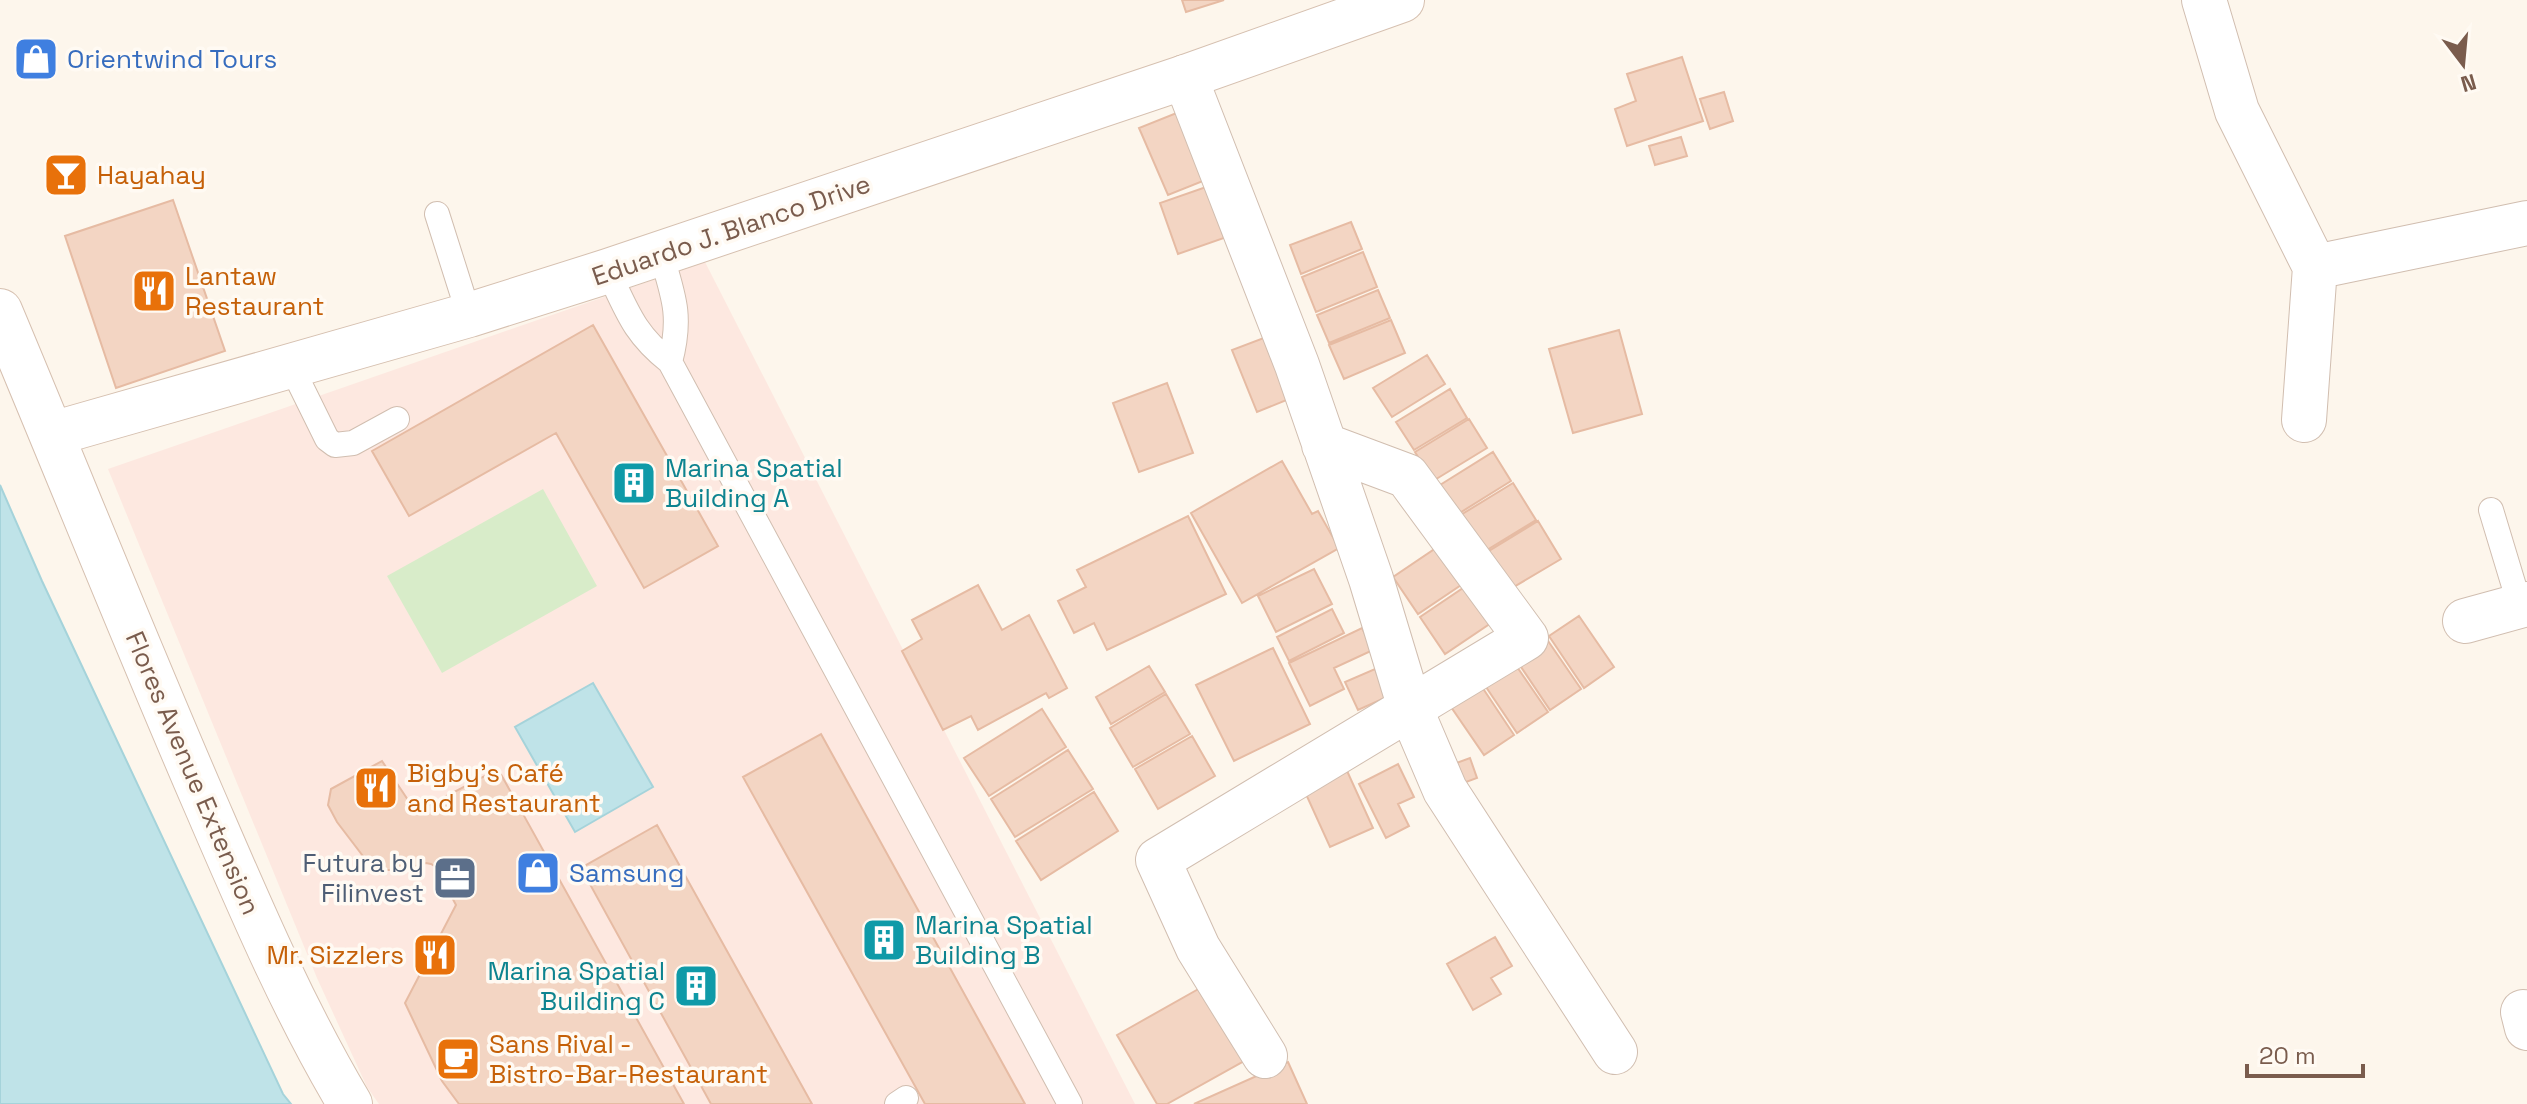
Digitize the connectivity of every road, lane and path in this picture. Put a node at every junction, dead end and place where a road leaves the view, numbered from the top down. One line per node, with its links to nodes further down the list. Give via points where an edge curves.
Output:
1 (1402, 0): 3 (street, Eduardo J. Blanco Drive)
2 (2204, 0): 7 (street, via 2237,111)
3 (1185, 77): 6 (street, Eduardo J. Blanco Drive); 16 (street)
4 (437, 214): 10 (lane)
5 (2527, 223): 7 (street)
6 (661, 254): 8 (street, Eduardo J. Blanco Drive); 11 (lane, via 676,304 677,334)
7 (2315, 267): 14 (street)
8 (608, 271): 10 (street, Eduardo J. Blanco Drive); 11 (lane, via 647,344)
9 (0, 311): 15 (street, Flores Avenue Extension)
10 (469, 315): 12 (street, Eduardo J. Blanco Drive)
11 (670, 362): 24 (lane)
12 (291, 366): 13 (lane, via 327,439 335,445 353,443); 15 (street, Eduardo J. Blanco Drive)
13 (397, 419)
14 (2304, 420)
15 (52, 434): 23 (street, Flores Avenue Extension, via 252,911)
16 (1324, 445): 20 (street); 20 (street, via 1407,476 1526,638)
17 (2491, 510): 18 (lane)
18 (2524, 605): 19 (street)
19 (2465, 621)
20 (1410, 708): 21 (street, via 1445,790); 22 (street, via 1158,860 1198,948)
21 (1615, 1052)
22 (1265, 1056)
23 (350, 1104)
24 (1070, 1104)

